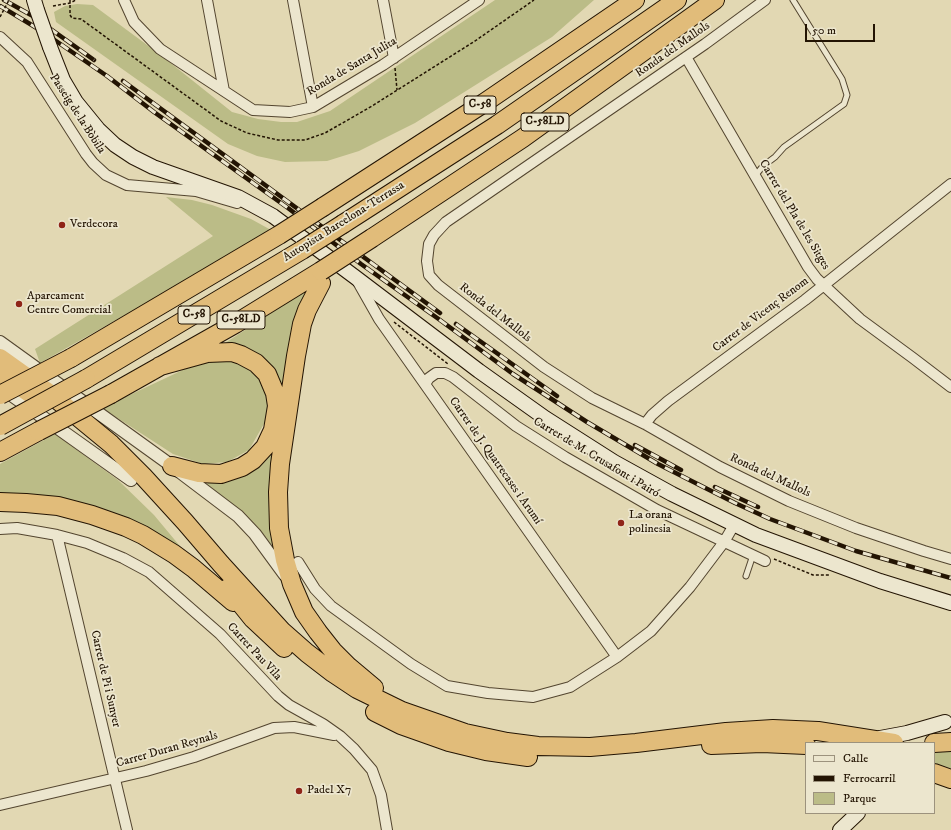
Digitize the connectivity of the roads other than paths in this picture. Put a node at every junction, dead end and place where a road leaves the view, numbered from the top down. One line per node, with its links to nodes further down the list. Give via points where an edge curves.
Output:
1 (124, 0): 16 (street, Ronda de Santa Julita, via 134,22 160,49)
2 (207, 0): 16 (street)
3 (293, 0): 17 (street)
4 (383, 0): 15 (street)
5 (479, 0): 11 (street, Ronda de Santa Julita)
6 (634, 0): 31 (highway, Autopista Barcelona-Terrassa / C-58, bridge, via 484,103 279,235 71,358)
7 (677, 0): 33 (highway, Autopista Barcelona-Terrassa / C-58, bridge, via 497,125 302,250 86,379)
8 (715, 0): 21 (highway, C-58LD, bridge, via 523,138 337,261)
9 (765, 0): 14 (street, Ronda del Mallols)
10 (793, 0): 18 (lane, via 842,79 847,95 844,104 784,147)
11 (467, 4): 15 (street, Ronda de Santa Julita)
12 (36, 5): 20 (main road, bridge, via 63,80 76,102 115,145 153,167 238,198)
13 (0, 37): 20 (street, Passeig de la Bòbila, via 27,62 86,154 106,175 127,185 196,191)
14 (686, 57): 18 (street, Carrer del Pla de les Sitges); 32 (street, Ronda del Mallols, via 446,222 429,244 426,261 429,275 438,285 544,367 592,398)
15 (394, 58): 17 (street, Ronda de Santa Julita)
16 (224, 91): 17 (street, Ronda de Santa Julita, via 253,110 290,112)
17 (313, 107)
18 (755, 176): 23 (street, Carrer del Pla de les Sitges, via 808,267)
19 (951, 184): 23 (street, Carrer de Vicenç Renom)
20 (261, 210): 22 (main road)
21 (321, 277): 26 (highway, C-58LD); 47 (highway, via 302,324 280,464 279,528)
22 (355, 277): 28 (street, Carrer de J. Quatrecases i Arumí, via 379,319); 38 (main road, via 545,418 643,479)
23 (824, 285): 30 (street, Carrer del Pla de les Sitges, via 860,319); 32 (street, Carrer de Vicenç Renom, via 668,401)
24 (0, 342): 35 (street)
25 (0, 358): 51 (highway, via 49,392 111,444 143,476 282,631 307,653 357,689)
26 (160, 366): 34 (highway, C-58LD, bridge); 35 (highway, via 207,353 232,352 241,355 256,363 267,374 277,406 273,430 265,447 242,467 221,474 199,473)
27 (0, 373): 36 (highway, via 78,429)
28 (425, 384): 41 (street, Carrer de M. Crusafont i Pairó, via 436,373 445,373 453,377 516,426 565,457 658,510); 50 (street, Carrer de J. Quatrecases i Arumí)
29 (0, 387): 36 (street)
30 (951, 387)
31 (0, 395)
32 (645, 424): 43 (street, Ronda del Mallols, via 720,467 789,501 856,528)
33 (0, 426)
34 (0, 452)
35 (172, 466): 47 (street, via 238,516 255,534)
36 (131, 480): 49 (highway, via 178,530)
37 (0, 502): 49 (highway, via 58,506 126,527 174,554)
38 (734, 525): 41 (street); 48 (main road, via 856,573)
39 (0, 529): 40 (street, Carrer Pau Vila, via 17,528)
40 (57, 535): 53 (street, Carrer Pau Vila, via 111,552 149,572 220,634 278,696); 61 (street, Carrer de Pi i Sunyer)
41 (724, 542): 42 (street, Carrer de M. Crusafont i Pairó); 50 (street, via 690,587 651,631)
42 (754, 555): 44 (street, Carrer de M. Crusafont i Pairó); 46 (lane)
43 (951, 559)
44 (765, 561)
45 (298, 562): 50 (street, via 315,590 331,606 411,664 447,686 533,697 570,687)
46 (746, 576)
47 (292, 584): 51 (highway, via 304,612 333,651 348,667)
48 (951, 603)
49 (253, 619): 59 (highway, via 308,669 354,700 407,727 476,749 516,756 573,760 728,744)
50 (617, 657)
51 (402, 711): 54 (highway, via 464,733 538,746 607,746 773,729 818,731)
52 (948, 719): 54 (main road, via 907,733); 56 (main road)
53 (340, 736): 61 (street, Carrer Duran Reynals, via 305,728 274,728 194,757); 66 (street, Carrer Pau Vila, via 372,770 381,795)
54 (872, 740): 55 (highway)
55 (887, 742)
56 (926, 742)
57 (951, 742): 58 (highway)
58 (935, 744)
59 (805, 745)
60 (935, 773): 62 (highway)
61 (114, 778): 63 (street, Carrer Duran Reynals); 65 (street, Carrer de Pi i Sunyer)
62 (951, 779)
63 (0, 805)
64 (857, 814): 67 (main road)
65 (127, 830)
66 (387, 830)
67 (840, 830)

